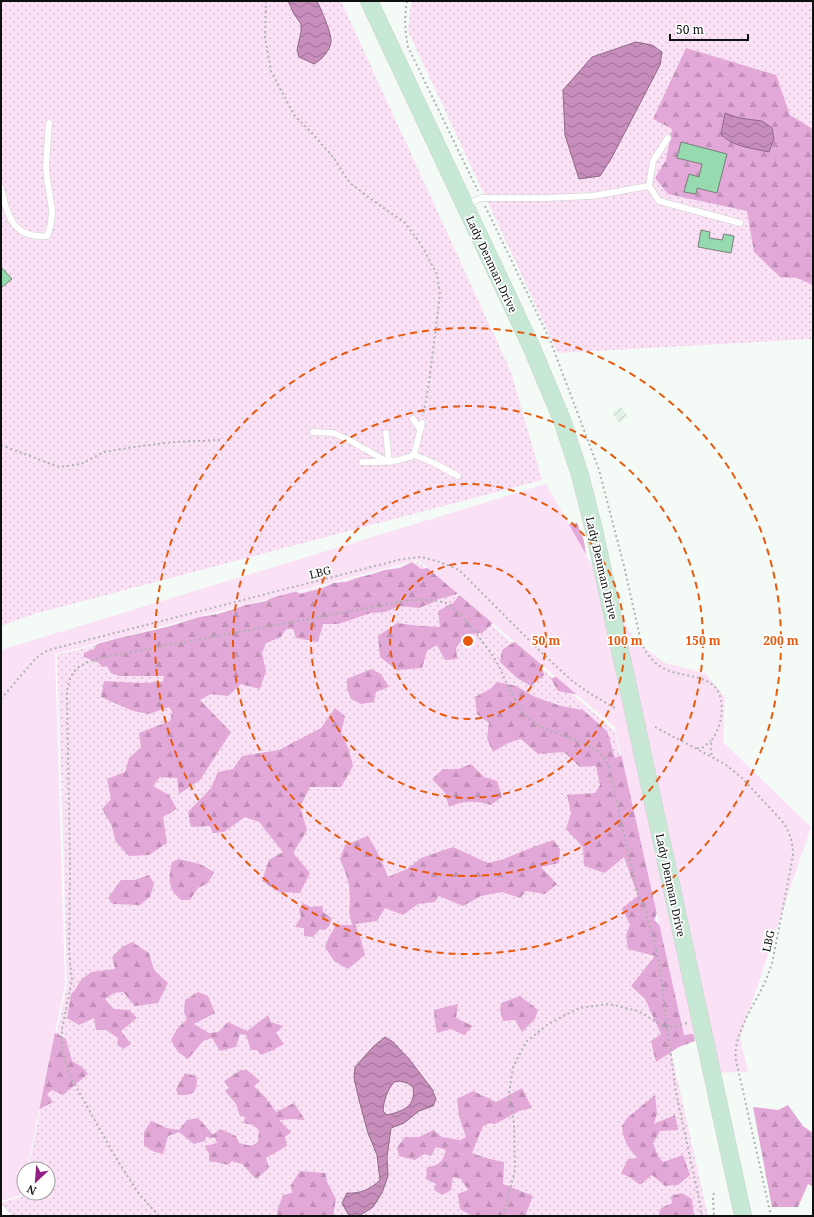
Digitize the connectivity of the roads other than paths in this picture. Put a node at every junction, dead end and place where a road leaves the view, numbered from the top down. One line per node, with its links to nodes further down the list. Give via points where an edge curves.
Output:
1 (369, 1): 6 (street, Lady Denman Drive)
2 (49, 123): 5 (lane, via 46,166 52,217 47,236 24,233 11,220)
3 (668, 138): 4 (lane, via 653,161)
4 (649, 186): 6 (lane, via 592,196 481,198); 7 (lane, via 659,201)
5 (1, 188)
6 (465, 206): 17 (street, Lady Denman Drive, via 537,361 562,420 580,475)
7 (740, 223)
8 (413, 419): 11 (lane, via 421,426)
9 (313, 432): 13 (lane, via 332,433)
10 (386, 433): 13 (lane)
11 (414, 455): 13 (lane); 14 (lane)
12 (362, 462): 13 (lane)
13 (388, 462)
14 (458, 476)
15 (1, 1208): 16 (lane)
16 (8, 1216)
17 (743, 1216)

